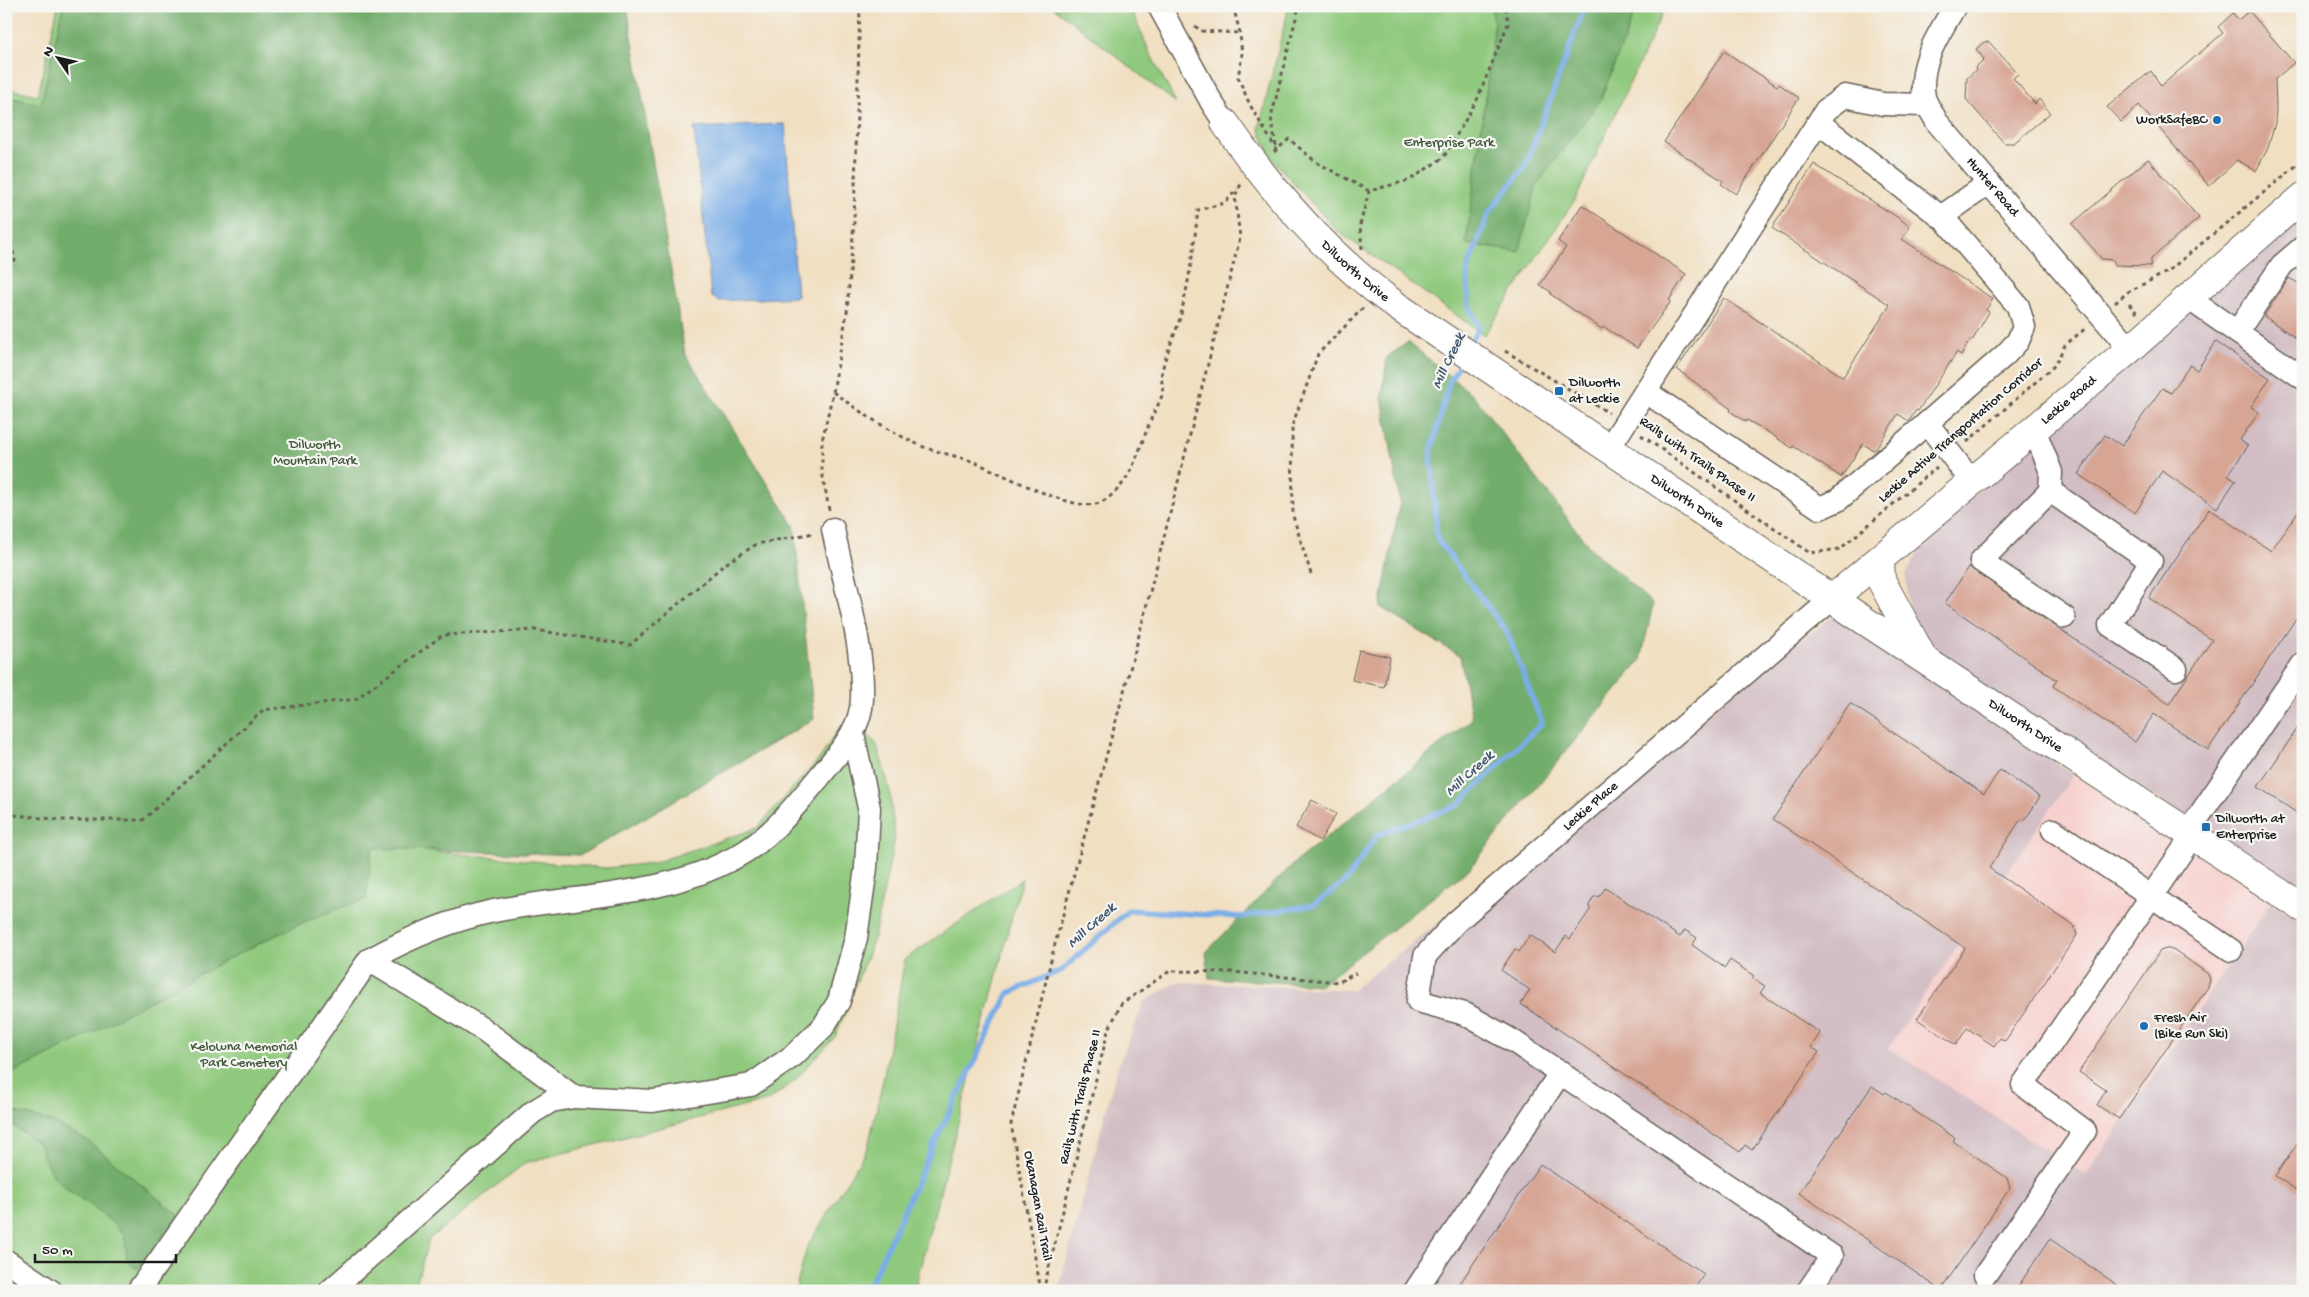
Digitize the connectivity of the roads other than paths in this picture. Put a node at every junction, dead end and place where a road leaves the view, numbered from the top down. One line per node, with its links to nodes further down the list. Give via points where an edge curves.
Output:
1 (1159, 6): 4 (street, Dilworth Drive)
2 (1955, 6): 3 (street, Hunter Road, via 1937,36 1924,69 1924,99)
3 (1928, 104): 5 (street, via 1883,104 1845,96 1826,110); 6 (street, Hunter Road, via 1937,122)
4 (1225, 123): 17 (main road, Dilworth Drive, via 1283,200 1322,242 1376,290 1478,352)
5 (1819, 123): 8 (street); 14 (street)
6 (1989, 183): 8 (street); 12 (street, Hunter Road)
7 (2303, 197): 10 (main road, Leckie Road)
8 (1941, 217): 15 (street, via 2018,306 2024,327 2018,341 2005,355)
9 (2303, 247): 11 (street, via 2282,266)
10 (2188, 298): 11 (street); 12 (main road, Leckie Road)
11 (2237, 332): 13 (street)
12 (2130, 349): 16 (main road, Leckie Road)
13 (2303, 378)
14 (1646, 392): 15 (street, via 1820,508 1838,500); 17 (street)
15 (1927, 423): 18 (street)
16 (2034, 429): 18 (main road, Leckie Road); 19 (street, via 2050,472)
17 (1609, 448): 22 (main road, Dilworth Drive)
18 (1972, 482): 21 (main road, Leckie Road)
19 (2050, 491): 23 (street, via 1981,561); 26 (street, via 2152,561 2110,625)
20 (833, 529): 27 (street, via 861,658 862,701)
21 (1880, 560): 22 (main road, Leckie Road); 24 (main road, via 1881,580)
22 (1832, 599): 24 (main road, Dilworth Drive); 34 (street, Leckie Place, via 1456,922 1425,956 1418,1001 1465,1014)
23 (2064, 617)
24 (1923, 658): 29 (main road, Dilworth Drive)
25 (2303, 664): 29 (street)
26 (2176, 669)
27 (853, 734): 33 (street, via 768,835 711,870 673,884 492,911 400,943); 35 (street, via 869,808 866,868 856,938 839,1001 824,1027 793,1056 751,1085 652,1101)
28 (2053, 830): 30 (street)
29 (2191, 834): 30 (street); 31 (main road, Dilworth Drive)
30 (2152, 896): 32 (street); 37 (street, via 2023,1085 2085,1131)
31 (2303, 908)
32 (2231, 950)
33 (369, 960): 35 (street, via 484,1030); 38 (street)
34 (1561, 1072): 41 (street); 42 (street, via 1832,1256)
35 (574, 1097): 40 (street, via 551,1101 533,1112)
36 (6, 1260): 39 (street)
37 (1985, 1275)
38 (144, 1289)
39 (51, 1291)
40 (330, 1291)
41 (1415, 1291)
42 (1808, 1291)

